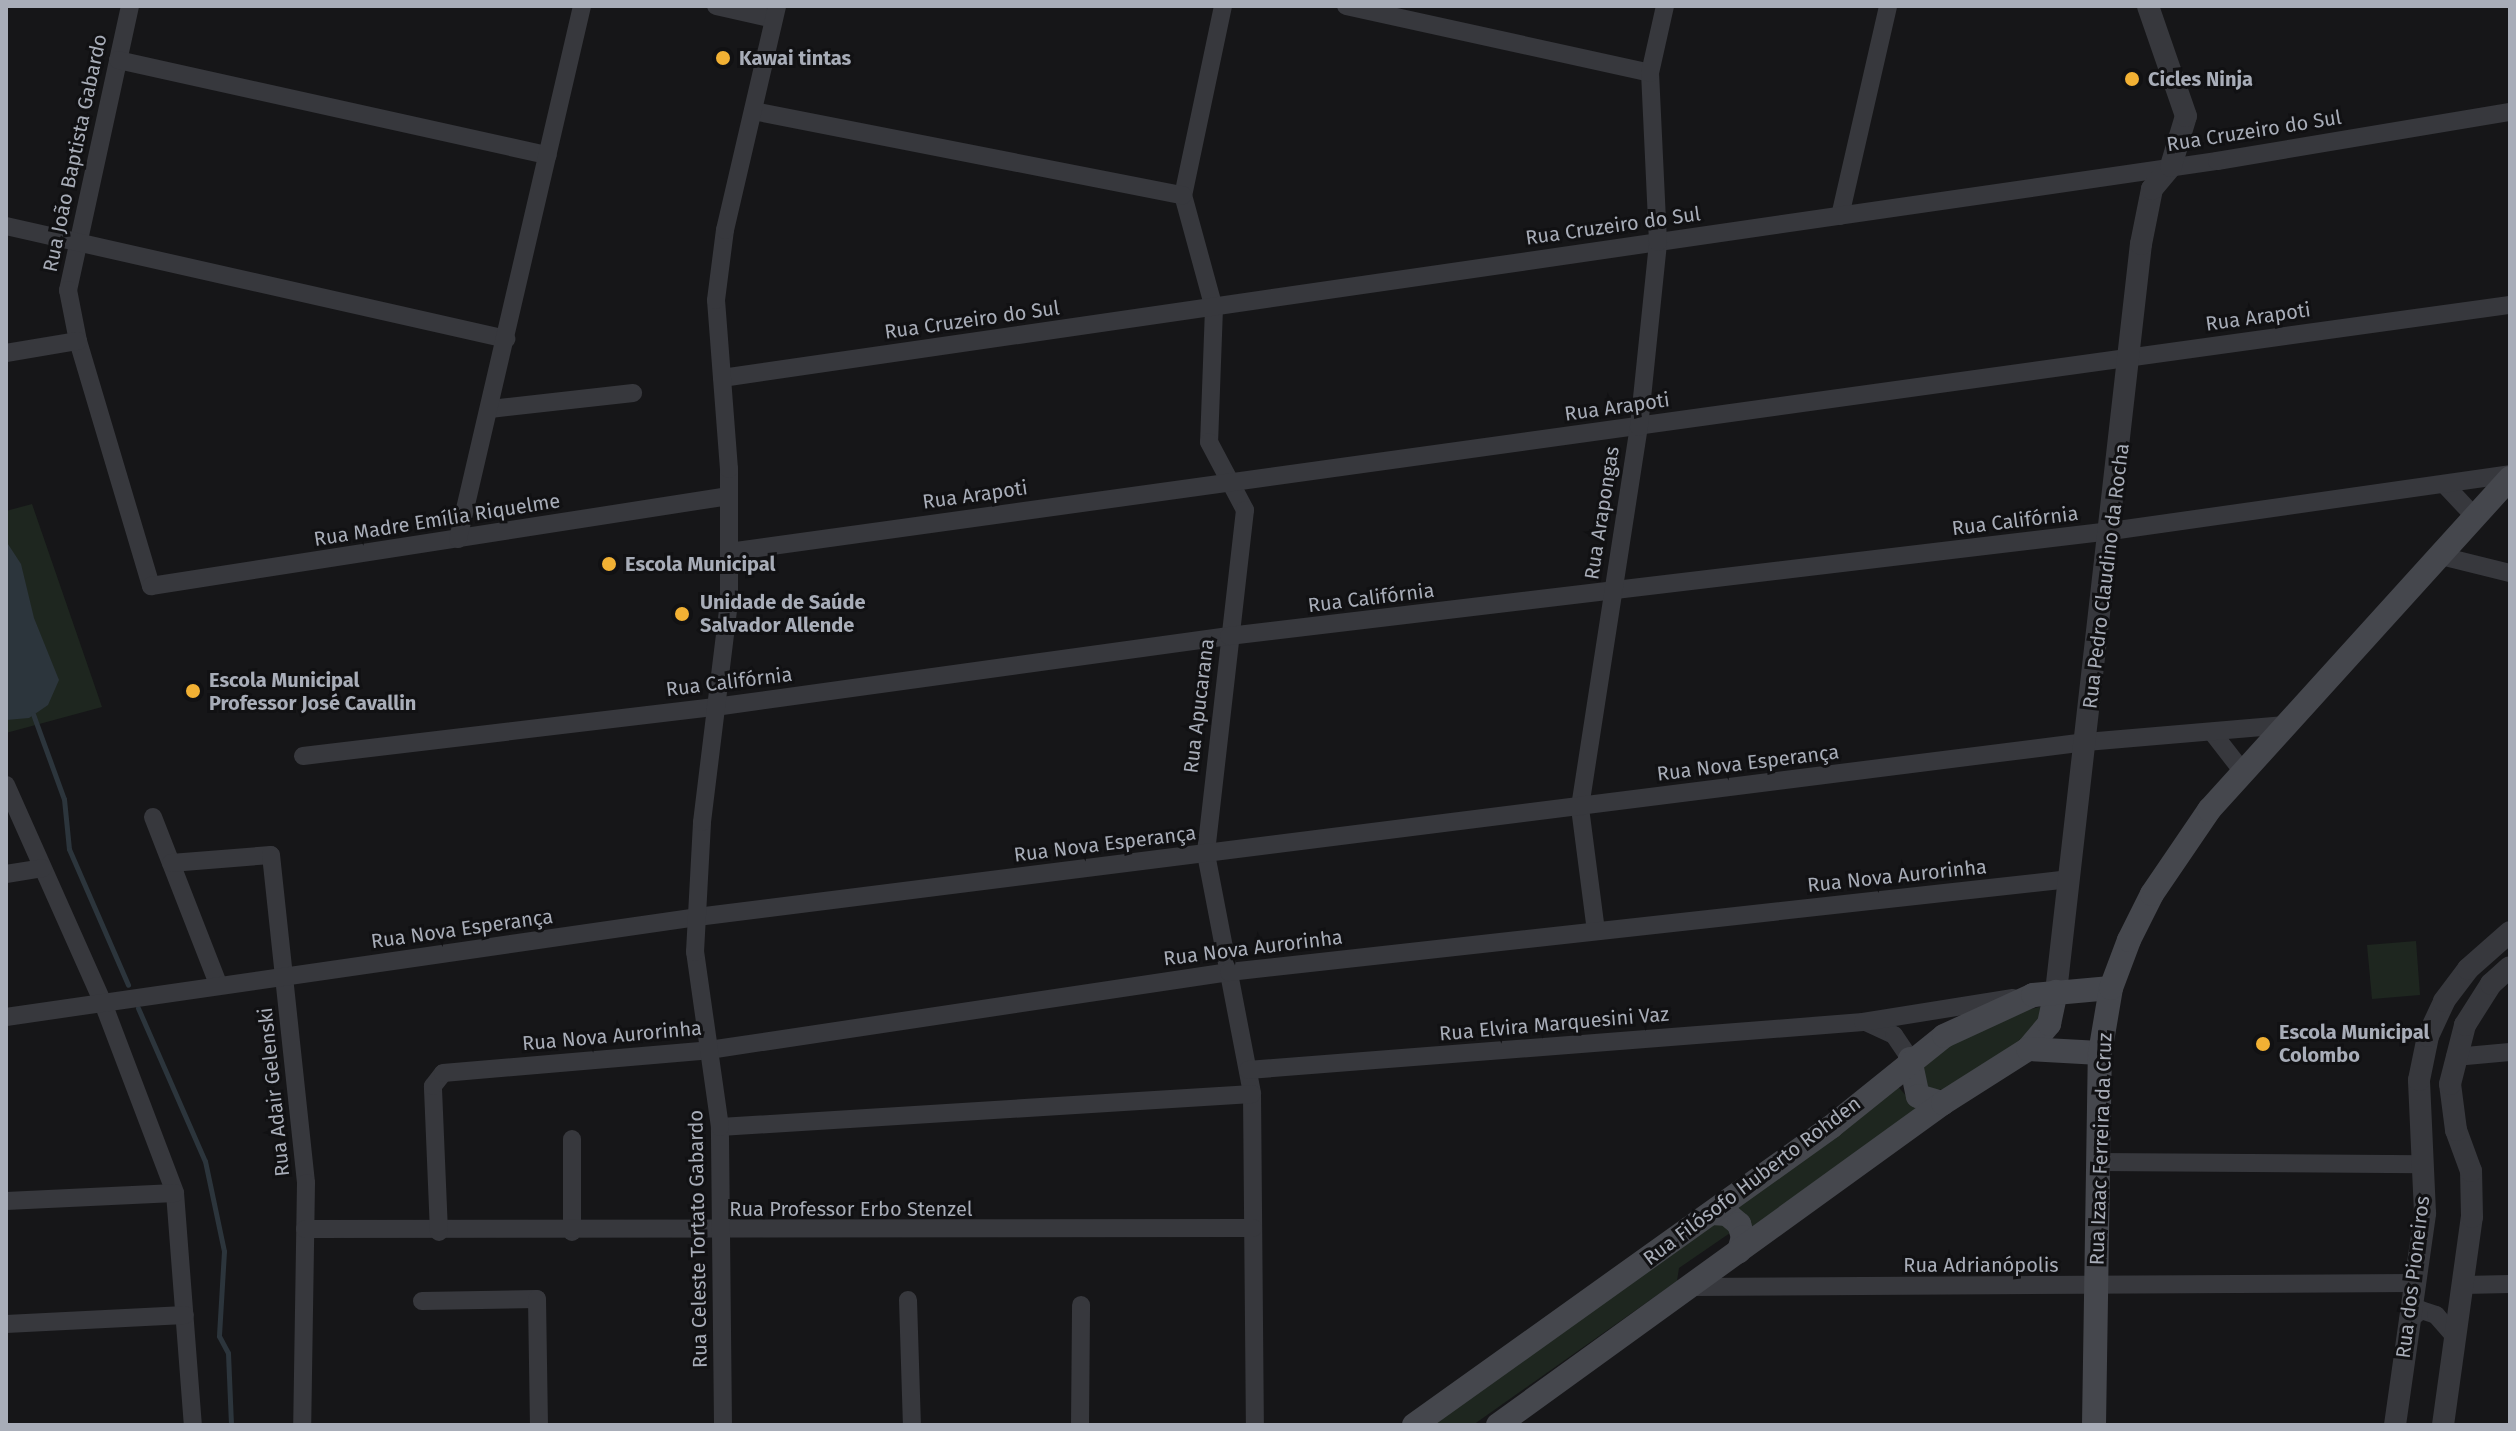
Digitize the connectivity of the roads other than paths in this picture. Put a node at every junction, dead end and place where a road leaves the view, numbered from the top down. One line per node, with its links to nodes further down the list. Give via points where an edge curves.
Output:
1 (130, 6): 10 (street, Rua João Baptista Gabardo)
2 (582, 6): 14 (street)
3 (716, 6): 9 (street)
4 (1223, 6): 16 (street, Rua Apucarana)
5 (1346, 6): 11 (street)
6 (1665, 6): 11 (street, Rua Arapongas)
7 (1888, 6): 17 (street)
8 (2148, 6): 15 (street, Rua Pedro Claudino da Rocha, via 2186,116)
9 (775, 12): 12 (street, Rua Celeste Tortato Gabardo)
10 (118, 60): 14 (street); 19 (street, Rua João Baptista Gabardo)
11 (1650, 73): 20 (street, Rua Arapongas)
12 (753, 111): 16 (street); 27 (street, Rua Celeste Tortato Gabardo, via 725,230 716,300)
13 (2510, 112): 15 (street, Rua Cruzeiro do Sul)
14 (548, 155): 23 (street)
15 (2171, 166): 17 (street, Rua Cruzeiro do Sul); 26 (street, Rua Pedro Claudino da Rocha, via 2152,189 2141,244)
16 (1183, 195): 22 (street, Rua Apucarana)
17 (1840, 216): 20 (street, Rua Cruzeiro do Sul)
18 (6, 226): 19 (street)
19 (78, 242): 23 (street); 24 (street, Rua João Baptista Gabardo, via 68,290)
20 (1658, 242): 22 (street, Rua Cruzeiro do Sul); 30 (street, Rua Arapongas)
21 (2510, 305): 26 (street, Rua Arapoti)
22 (1214, 308): 27 (street, Rua Cruzeiro do Sul); 32 (street, Rua Apucarana, via 1209,442)
23 (506, 339): 29 (street)
24 (78, 341): 25 (street); 41 (street, Rua João Baptista Gabardo)
25 (6, 353)
26 (2132, 356): 30 (street, Rua Arapoti); 36 (street, Rua Pedro Claudino da Rocha)
27 (722, 378): 34 (street, Rua Celeste Tortato Gabardo)
28 (633, 393): 29 (street)
29 (490, 409): 37 (street)
30 (1639, 427): 32 (street, Rua Arapoti); 42 (street, Rua Arapongas)
31 (2510, 476): 33 (street, Rua Califórnia); 35 (main road, Rua Izaac Ferreira da Cruz)
32 (1233, 481): 38 (street, Rua Arapoti); 43 (street, Rua Apucarana, via 1245,510 1245,530)
33 (2445, 485): 35 (street); 36 (street, Rua Califórnia)
34 (729, 496): 37 (street, Rua Madre Emília Riquelme); 38 (street, Rua Celeste Tortato Gabardo)
35 (2473, 515): 39 (main road, Rua Izaac Ferreira da Cruz)
36 (2111, 531): 42 (street, Rua Califórnia); 47 (street, Rua Pedro Claudino da Rocha)
37 (458, 539): 41 (street, Rua Madre Emília Riquelme)
38 (729, 552): 44 (street, Rua Celeste Tortato Gabardo, via 729,603)
39 (2437, 555): 40 (street); 45 (main road, Rua Izaac Ferreira da Cruz)
40 (2510, 573)
41 (151, 586)
42 (1612, 592): 43 (street, Rua Califórnia); 51 (street, Rua Arapongas)
43 (1229, 636): 44 (street, Rua Califórnia); 53 (street, Rua Apucarana)
44 (715, 707): 48 (street, Rua Califórnia); 58 (street, Rua Celeste Tortato Gabardo)
45 (2285, 725): 46 (street, Rua Nova Esperança); 49 (main road, Rua Izaac Ferreira da Cruz)
46 (2212, 732): 47 (street, Rua Nova Esperança); 49 (street)
47 (2086, 742): 51 (street, Rua Nova Esperança); 57 (street, Rua Pedro Claudino da Rocha)
48 (303, 756)
49 (2243, 772): 65 (main road, Rua Izaac Ferreira da Cruz, via 2158,883)
50 (6, 785): 55 (street)
51 (1580, 807): 53 (street, Rua Nova Esperança); 59 (street, Rua Arapongas)
52 (153, 817): 54 (street)
53 (1206, 854): 58 (street, Rua Nova Esperança); 62 (street, Rua Apucarana)
54 (171, 863): 63 (street, Rua Adair Gelenski, via 271,855); 64 (street)
55 (43, 868): 56 (street); 67 (street)
56 (6, 874)
57 (2070, 879): 59 (street, Rua Nova Aurorinha); 66 (street, Rua Pedro Claudino da Rocha)
58 (697, 917): 63 (street, Rua Nova Esperança); 71 (street, Rua Celeste Tortato Gabardo, via 695,952)
59 (1596, 931): 62 (street, Rua Nova Aurorinha)
60 (2510, 932): 82 (street, Rua dos Pioneiros, via 2468,969 2444,1001 2428,1036 2419,1080)
61 (2510, 967): 74 (street, via 2491,984 2465,1025)
62 (1229, 972): 71 (street, Rua Nova Aurorinha); 76 (street, Rua Apucarana)
63 (283, 977): 64 (street, Rua Nova Esperança); 87 (street, Rua Adair Gelenski, via 306,1183)
64 (219, 986): 67 (street, Rua Nova Esperança)
65 (2111, 988): 66 (main road, Rua Filósofo Huberto Rohden); 73 (main road, Rua Izaac Ferreira da Cruz)
66 (2044, 994): 69 (street, Rua Elvira Marquesini Vaz); 70 (main road, via 2049,1024); 75 (main road, Rua Filósofo Huberto Rohden, via 1974,1020)
67 (103, 1003): 68 (street, Rua Nova Esperança); 83 (street)
68 (6, 1017)
69 (1863, 1022): 75 (street, via 1894,1035); 76 (street, Rua Elvira Marquesini Vaz)
70 (2028, 1049): 73 (main road); 78 (main road)
71 (709, 1050): 79 (street, Rua Celeste Tortato Gabardo); 88 (street, Rua Nova Aurorinha, via 443,1073 433,1086)
72 (2510, 1052): 74 (street)
73 (2100, 1053): 81 (main road, Rua Izaac Ferreira da Cruz)
74 (2455, 1057): 94 (street, via 2450,1084 2456,1130 2471,1171 2472,1217)
75 (1910, 1059): 78 (main road, via 1918,1096); 85 (main road, Rua Filósofo Huberto Rohden, via 1831,1127)
76 (1248, 1070): 77 (street, Rua Apucarana)
77 (1252, 1094): 79 (street); 86 (street, Rua Apucarana)
78 (1943, 1103): 91 (main road)
79 (720, 1127): 90 (street, Rua Celeste Tortato Gabardo)
80 (572, 1139): 89 (street)
81 (2097, 1162): 82 (street); 97 (main road, Rua Izaac Ferreira da Cruz)
82 (2423, 1164): 92 (street, Rua dos Pioneiros, via 2425,1213)
83 (175, 1193): 84 (street); 101 (street)
84 (6, 1201)
85 (1712, 1213): 91 (main road, via 1727,1214 1739,1224 1743,1237); 112 (main road, Rua Filósofo Huberto Rohden)
86 (1253, 1228): 90 (street, Rua Professor Erbo Stenzel); 111 (street, Rua Apucarana)
87 (305, 1229): 88 (street, Rua Professor Erbo Stenzel); 106 (street, Rua Adair Gelenski)
88 (439, 1232): 89 (street, Rua Professor Erbo Stenzel)
89 (572, 1232): 90 (street, Rua Professor Erbo Stenzel)
90 (721, 1232): 108 (street, Rua Celeste Tortato Gabardo)
91 (1736, 1253): 95 (main road); 96 (street, via 1733,1275)
92 (2412, 1283): 97 (street, Rua Adrianópolis); 102 (street, Rua dos Pioneiros)
93 (2510, 1284): 94 (street)
94 (2463, 1285): 104 (street)
95 (1693, 1287): 96 (street, Rua Adrianópolis); 113 (main road)
96 (1742, 1287): 97 (street, Rua Adrianópolis)
97 (2097, 1287): 114 (main road, Rua Izaac Ferreira da Cruz)
98 (908, 1300): 109 (street)
99 (422, 1301): 107 (street, via 537,1299)
100 (1081, 1305): 110 (street)
101 (185, 1315): 103 (street); 105 (street)
102 (2408, 1321): 104 (street, via 2421,1310 2436,1315); 115 (street, Rua dos Pioneiros)
103 (6, 1324)
104 (2456, 1338): 116 (street)
105 (193, 1425)
106 (302, 1425)
107 (539, 1425)
108 (723, 1425)
109 (912, 1425)
110 (1080, 1425)
111 (1255, 1425)
112 (1414, 1425)
113 (1498, 1425)
114 (2094, 1425)
115 (2395, 1425)
116 (2443, 1425)

